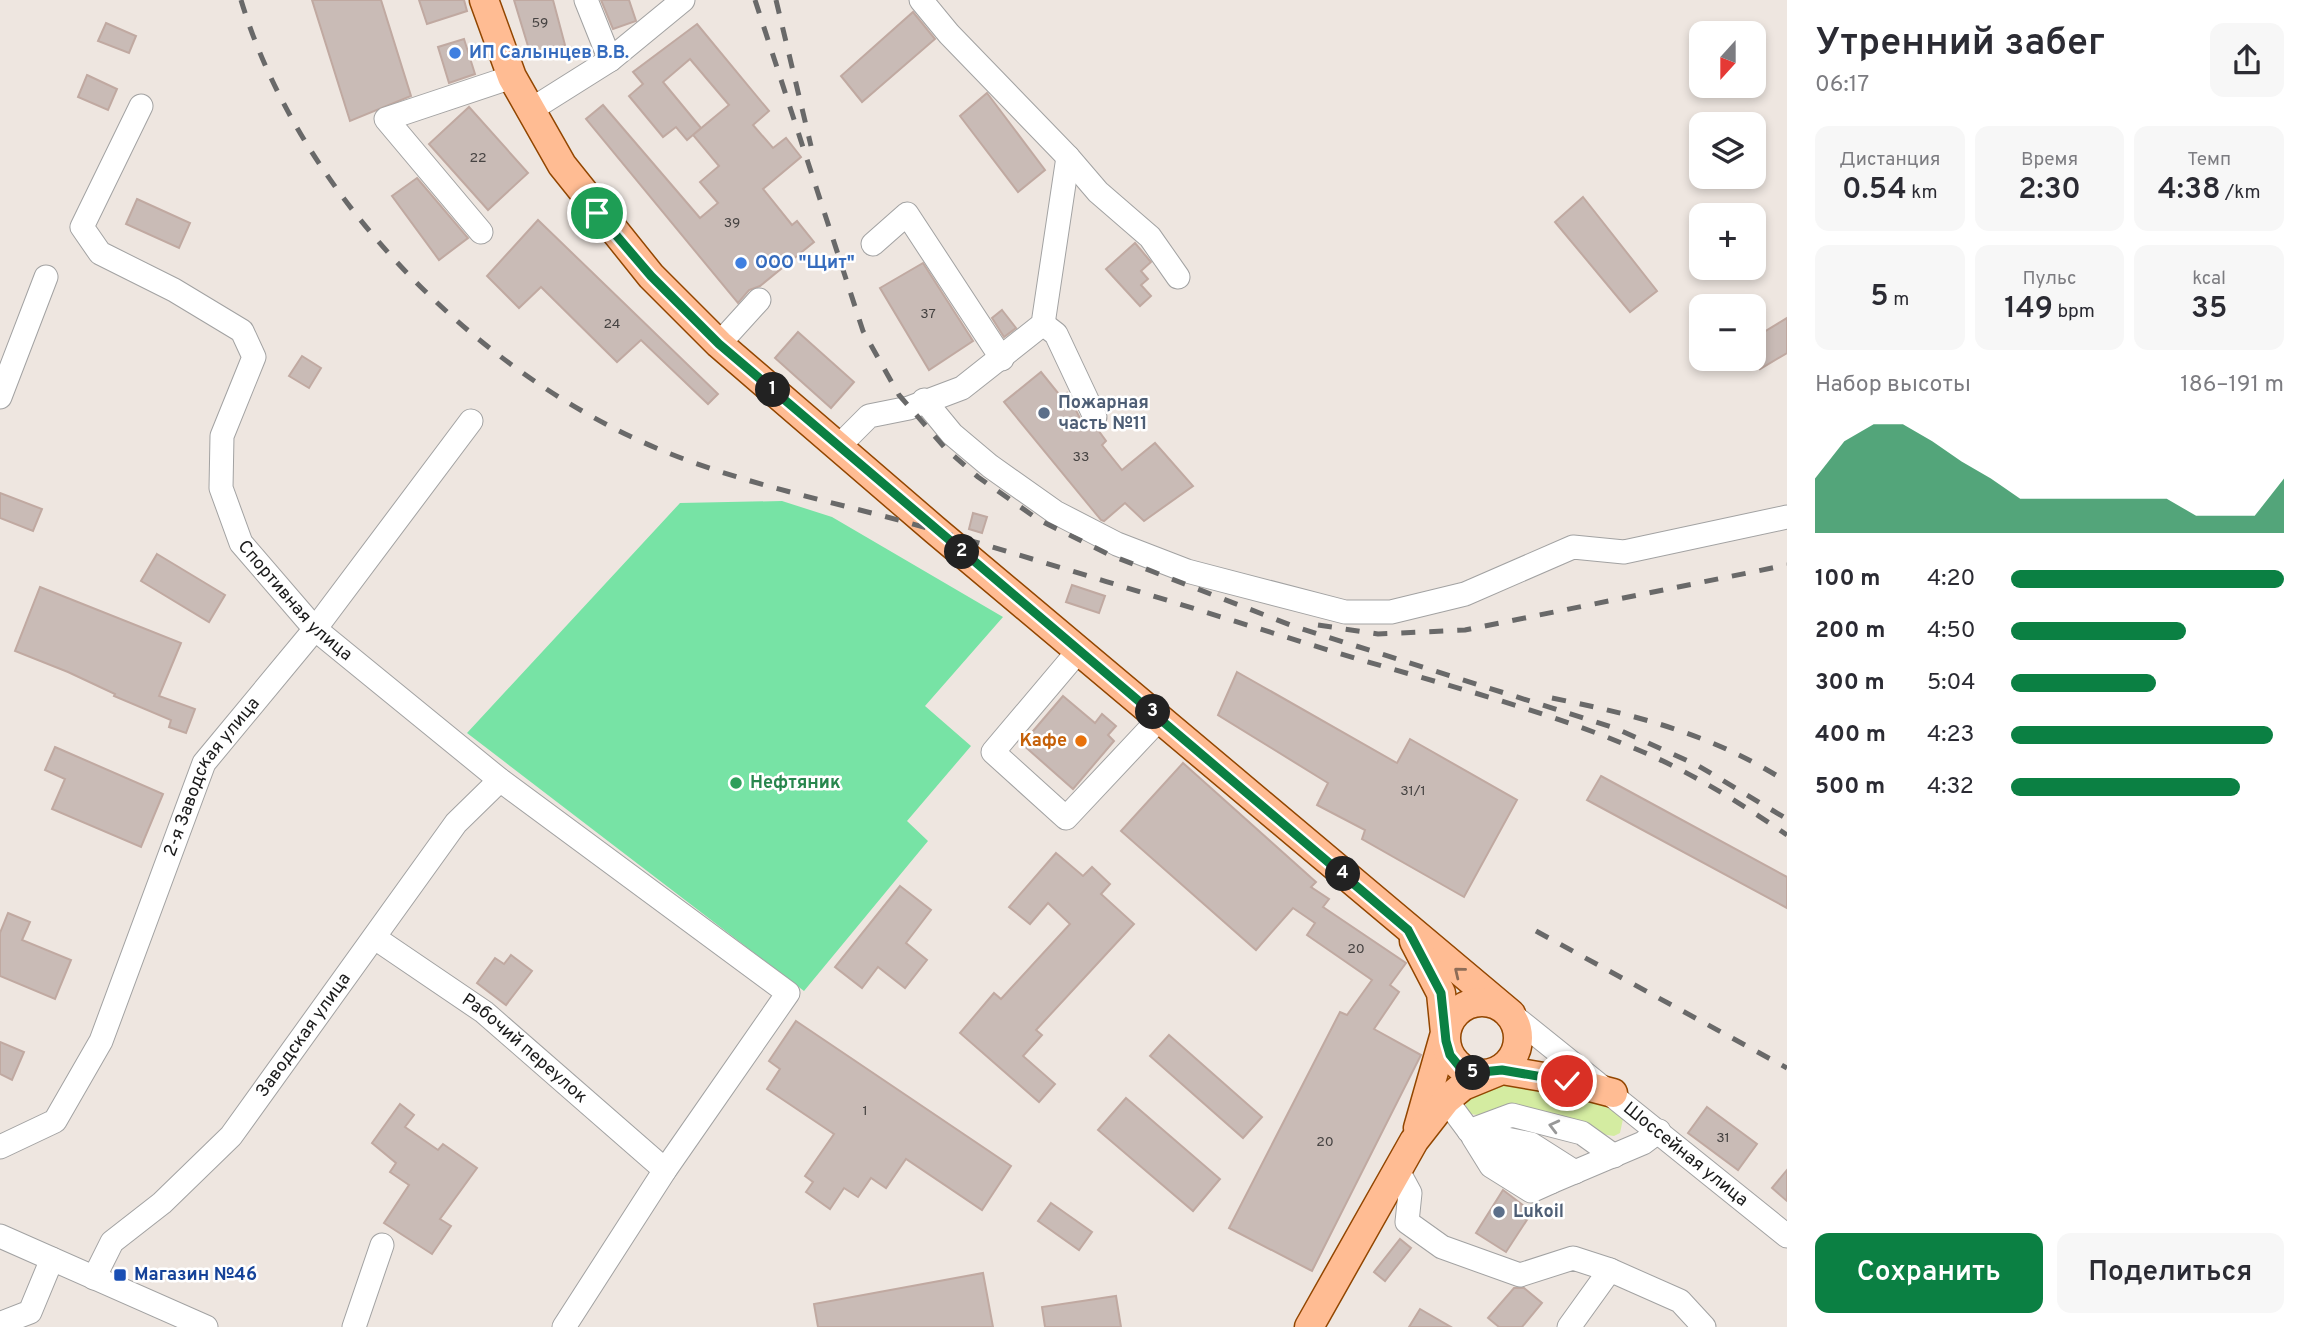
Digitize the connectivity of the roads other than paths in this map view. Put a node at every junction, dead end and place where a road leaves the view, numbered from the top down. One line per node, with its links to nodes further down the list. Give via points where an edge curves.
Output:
1 (484, 0): 6 (main road, Шоссейная улица)
2 (586, 0): 5 (street)
3 (683, 0): 5 (street)
4 (921, 0): 9 (street)
5 (610, 60): 8 (street)
6 (512, 77): 8 (main road, Шоссейная улица); 10 (street, via 386,119)
7 (142, 106): 24 (street, Спортивная улица, via 82,226 100,253 242,331 254,357 222,436 221,488 241,543)
8 (529, 111): 16 (main road, Шоссейная улица, via 597,213)
9 (1068, 157): 13 (street, via 1098,192 1150,237); 15 (street)
10 (481, 232)
11 (873, 244): 17 (street, via 907,214)
12 (46, 277): 18 (street)
13 (1178, 277)
14 (759, 299): 16 (street)
15 (1043, 324): 17 (street); 20 (street, via 1056,334)
16 (719, 344): 22 (main road, Шоссейная улица)
17 (1002, 359): 19 (street, via 962,388)
18 (0, 397)
19 (924, 400): 22 (street, via 869,416); 23 (street, via 952,434 990,466 1055,512 1117,544 1187,571 1345,612 1391,612 1465,594 1573,547 1624,552)
20 (1095, 417)
21 (471, 421): 24 (street, 2-я Заводская улица)
22 (839, 446): 25 (main road, Шоссейная улица)
23 (1787, 517)
24 (315, 629): 27 (street, Спортивная улица); 38 (street, 2-я Заводская улица, via 204,763 101,1041 55,1121)
25 (1080, 649): 26 (main road, Шоссейная улица); 26 (street, via 993,751 1066,818)
26 (1160, 718): 28 (main road, Шоссейная улица)
27 (499, 779): 29 (street, Заводская улица, via 457,822); 41 (street, Спортивная улица, via 788,993)
28 (1408, 930): 30 (main road, Шоссейная улица, one-way to 28); 31 (main road, via 1441,993)
29 (375, 937): 41 (street, Рабочий переулок, via 484,1012); 48 (street, Заводская улица, via 232,1136 162,1203 112,1242)
30 (1511, 1014): 31 (main road, via 1484,1001 1467,1004 1455,1013); 32 (main road, via 1518,1028 1518,1044); 33 (street, Шоссейная улица)
31 (1445, 1033): 32 (main road, via 1450,1055 1459,1066 1472,1073); 37 (main road)
32 (1502, 1070): 33 (main road); 34 (main road, via 1463,1086)
33 (1613, 1093): 36 (street, Шоссейная улица)
34 (1446, 1100): 35 (street); 37 (main road)
35 (1469, 1131): 39 (street, one-way to 35, via 1582,1133 1512,1115); 42 (street, via 1531,1144); 42 (street, via 1551,1182)
36 (1658, 1131): 39 (street); 44 (street, Шоссейная улица)
37 (1414, 1140): 40 (main road)
38 (0, 1147)
39 (1614, 1156): 42 (street)
40 (1397, 1169): 47 (street, via 1410,1193 1408,1222 1442,1247 1520,1275 1573,1258); 53 (main road)
41 (665, 1170): 52 (street)
42 (1575, 1172)
43 (0, 1236): 46 (street)
44 (1787, 1237)
45 (382, 1245): 51 (street)
46 (52, 1259): 48 (street); 49 (street, via 30,1312)
47 (1610, 1270): 54 (street); 55 (street, via 1680,1301)
48 (94, 1278): 50 (street)
49 (0, 1327)
50 (206, 1327)
51 (355, 1327)
52 (564, 1327)
53 (1309, 1327)
54 (1569, 1327)
55 (1704, 1327)

